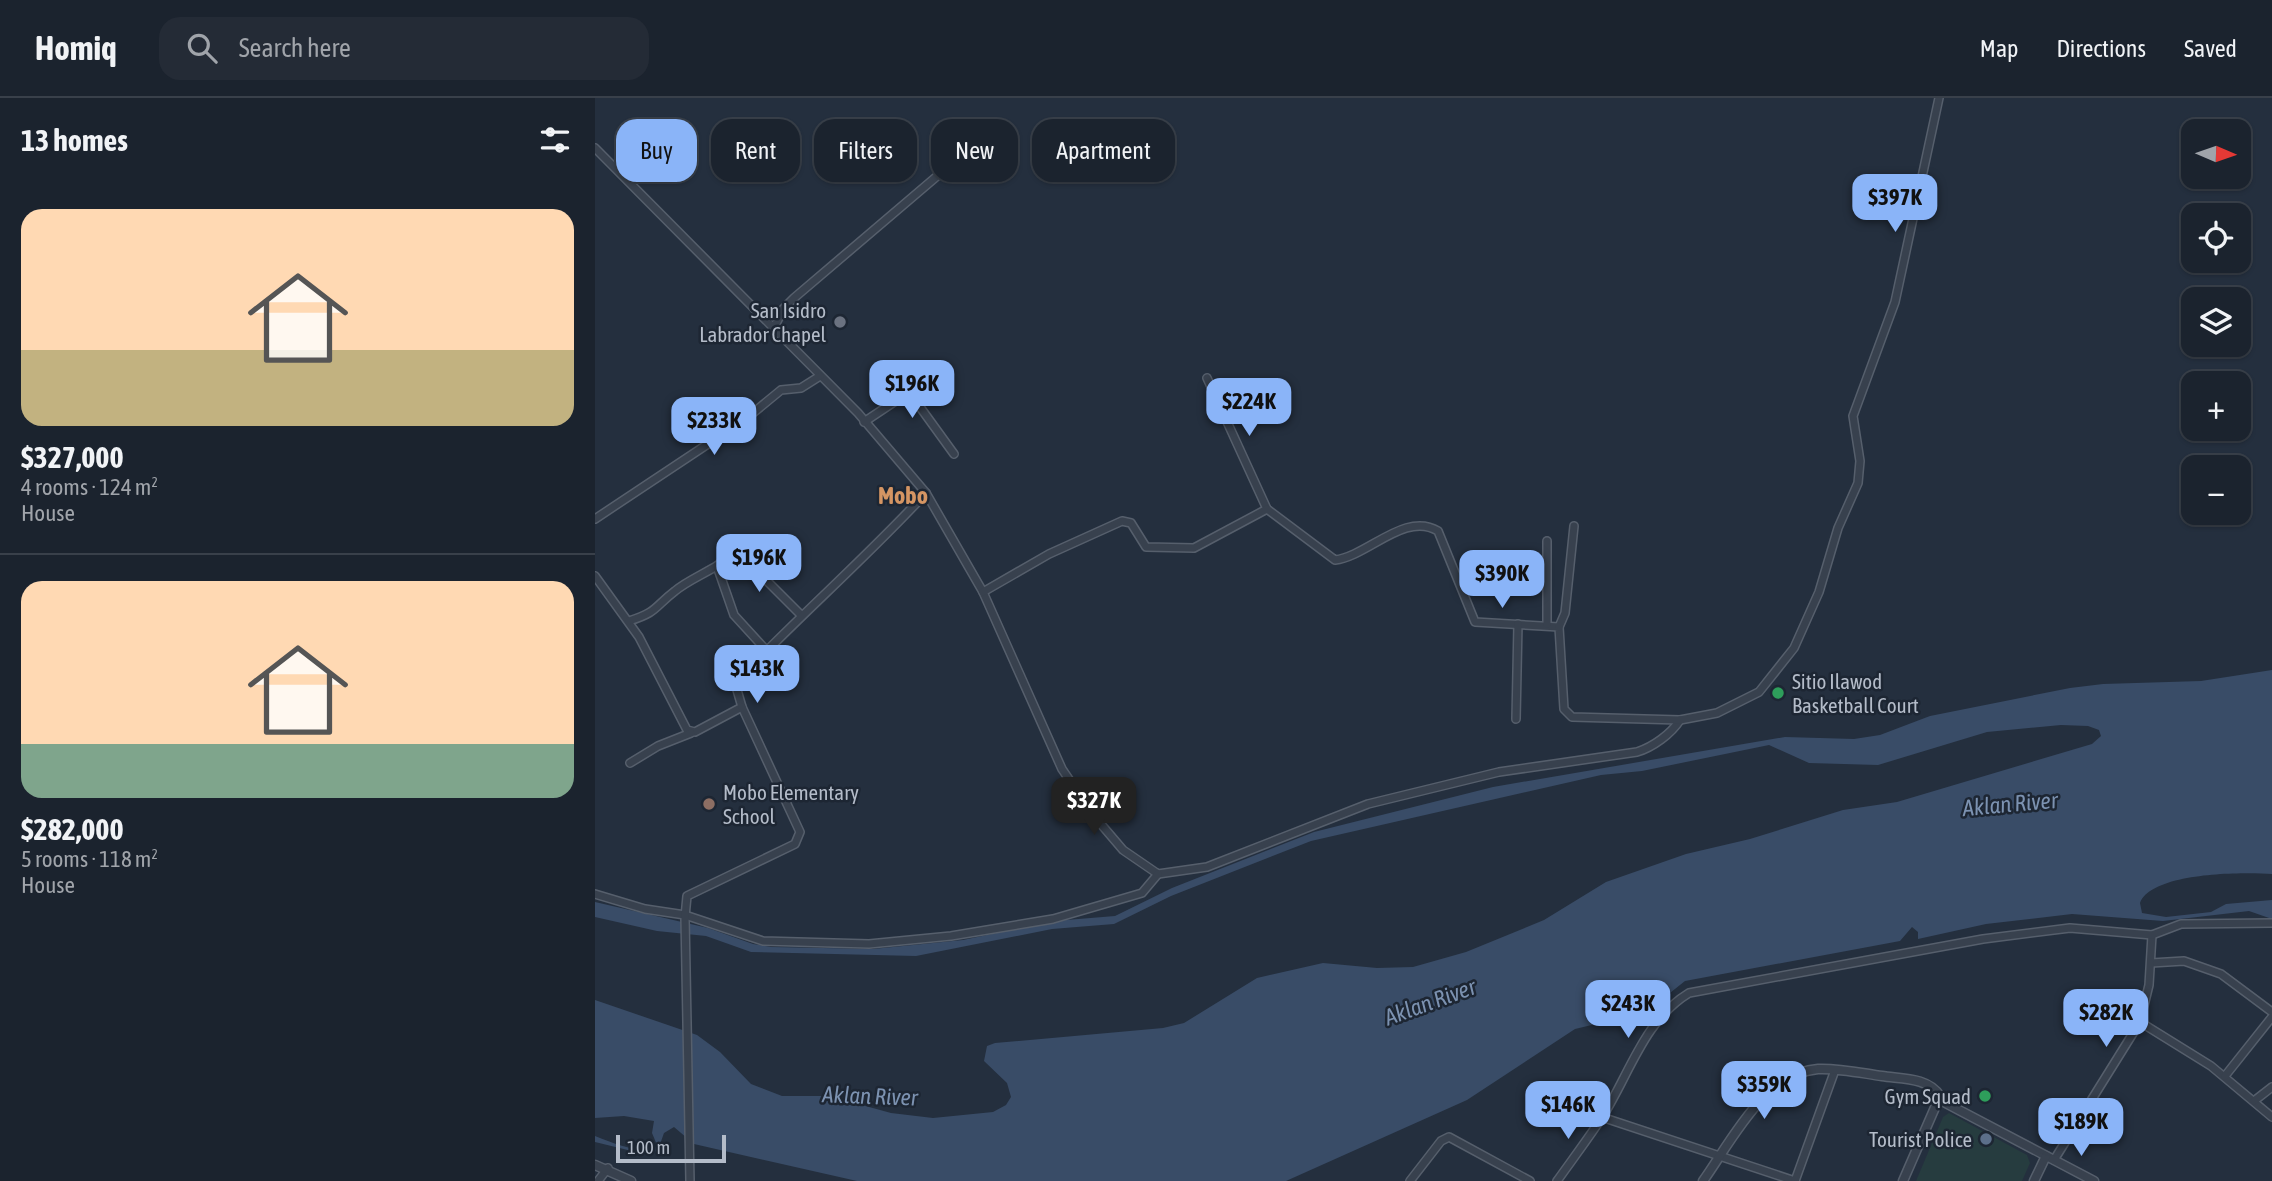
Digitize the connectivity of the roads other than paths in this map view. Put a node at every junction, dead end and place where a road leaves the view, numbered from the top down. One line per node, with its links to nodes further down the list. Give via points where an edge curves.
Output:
1 (1939, 98): 25 (street, via 1901,280 1852,424 1860,461 1858,483 1837,528 1819,592 1794,648 1765,685 1717,713)
2 (595, 148): 4 (street)
3 (931, 181): 4 (street, via 794,298)
4 (773, 330): 5 (street)
5 (820, 376): 7 (street); 11 (street, via 801,388 781,390 747,418)
6 (1207, 378): 10 (street)
7 (864, 422): 8 (street, via 909,395); 9 (street)
8 (954, 454)
9 (926, 493): 16 (street); 17 (street, via 870,554)
10 (1267, 509): 16 (street, via 1190,549 1146,547 1131,523 1122,521 1049,554); 19 (street, via 1335,560 1405,529 1431,527 1443,539 1475,622)
11 (595, 519)
12 (1574, 526): 21 (street, via 1565,613)
13 (1547, 541): 20 (street)
14 (718, 565): 17 (street, via 744,551); 18 (street, via 673,592 662,606); 22 (street, via 734,615)
15 (595, 576): 18 (street)
16 (983, 592): 28 (street, via 1062,769 1123,850)
17 (801, 615): 22 (street)
18 (629, 621): 26 (street)
19 (1518, 624): 20 (street); 24 (street)
20 (1547, 624): 21 (street)
21 (1559, 627): 25 (street, via 1564,709 1569,715)
22 (767, 650): 23 (street, via 735,683)
23 (742, 707): 26 (street); 30 (street, via 800,838 692,891)
24 (1516, 719)
25 (1681, 720): 28 (street, via 1647,749 1499,772 1368,804 1207,867)
26 (691, 733): 27 (street)
27 (630, 763)
28 (1158, 874): 30 (street, via 1142,893 1053,919 869,944 763,941)
29 (595, 894): 30 (street)
30 (685, 916): 50 (street)
31 (2272, 923): 32 (street, via 2181,924)
32 (2152, 936): 33 (street); 42 (street, via 2070,928 1983,939 1689,993 1666,1010 1634,1055)
33 (2151, 963): 34 (street, via 2184,961 2221,974); 35 (street)
34 (2272, 1014): 37 (street)
35 (2140, 1022): 37 (street); 45 (street)
36 (1836, 1070): 40 (street, via 1920,1081 1935,1088); 44 (street, via 1801,1072 1775,1085); 55 (street)
37 (2225, 1076): 41 (street)
38 (2272, 1087): 41 (street)
39 (1535, 1095): 42 (street)
40 (1939, 1097): 45 (street); 56 (street)
41 (2254, 1101): 43 (street)
42 (1602, 1118): 44 (street); 53 (street)
43 (2272, 1118)
44 (1721, 1157): 54 (street); 55 (street)
45 (2050, 1158): 57 (street); 58 (street)
46 (595, 1165): 47 (street)
47 (608, 1168): 48 (street); 49 (street)
48 (599, 1181)
49 (631, 1181)
50 (690, 1181)
51 (1411, 1181): 52 (street, via 1446,1138)
52 (1530, 1181)
53 (1557, 1181)
54 (1703, 1181)
55 (1795, 1181)
56 (1903, 1181)
57 (2034, 1181)
58 (2094, 1181)

